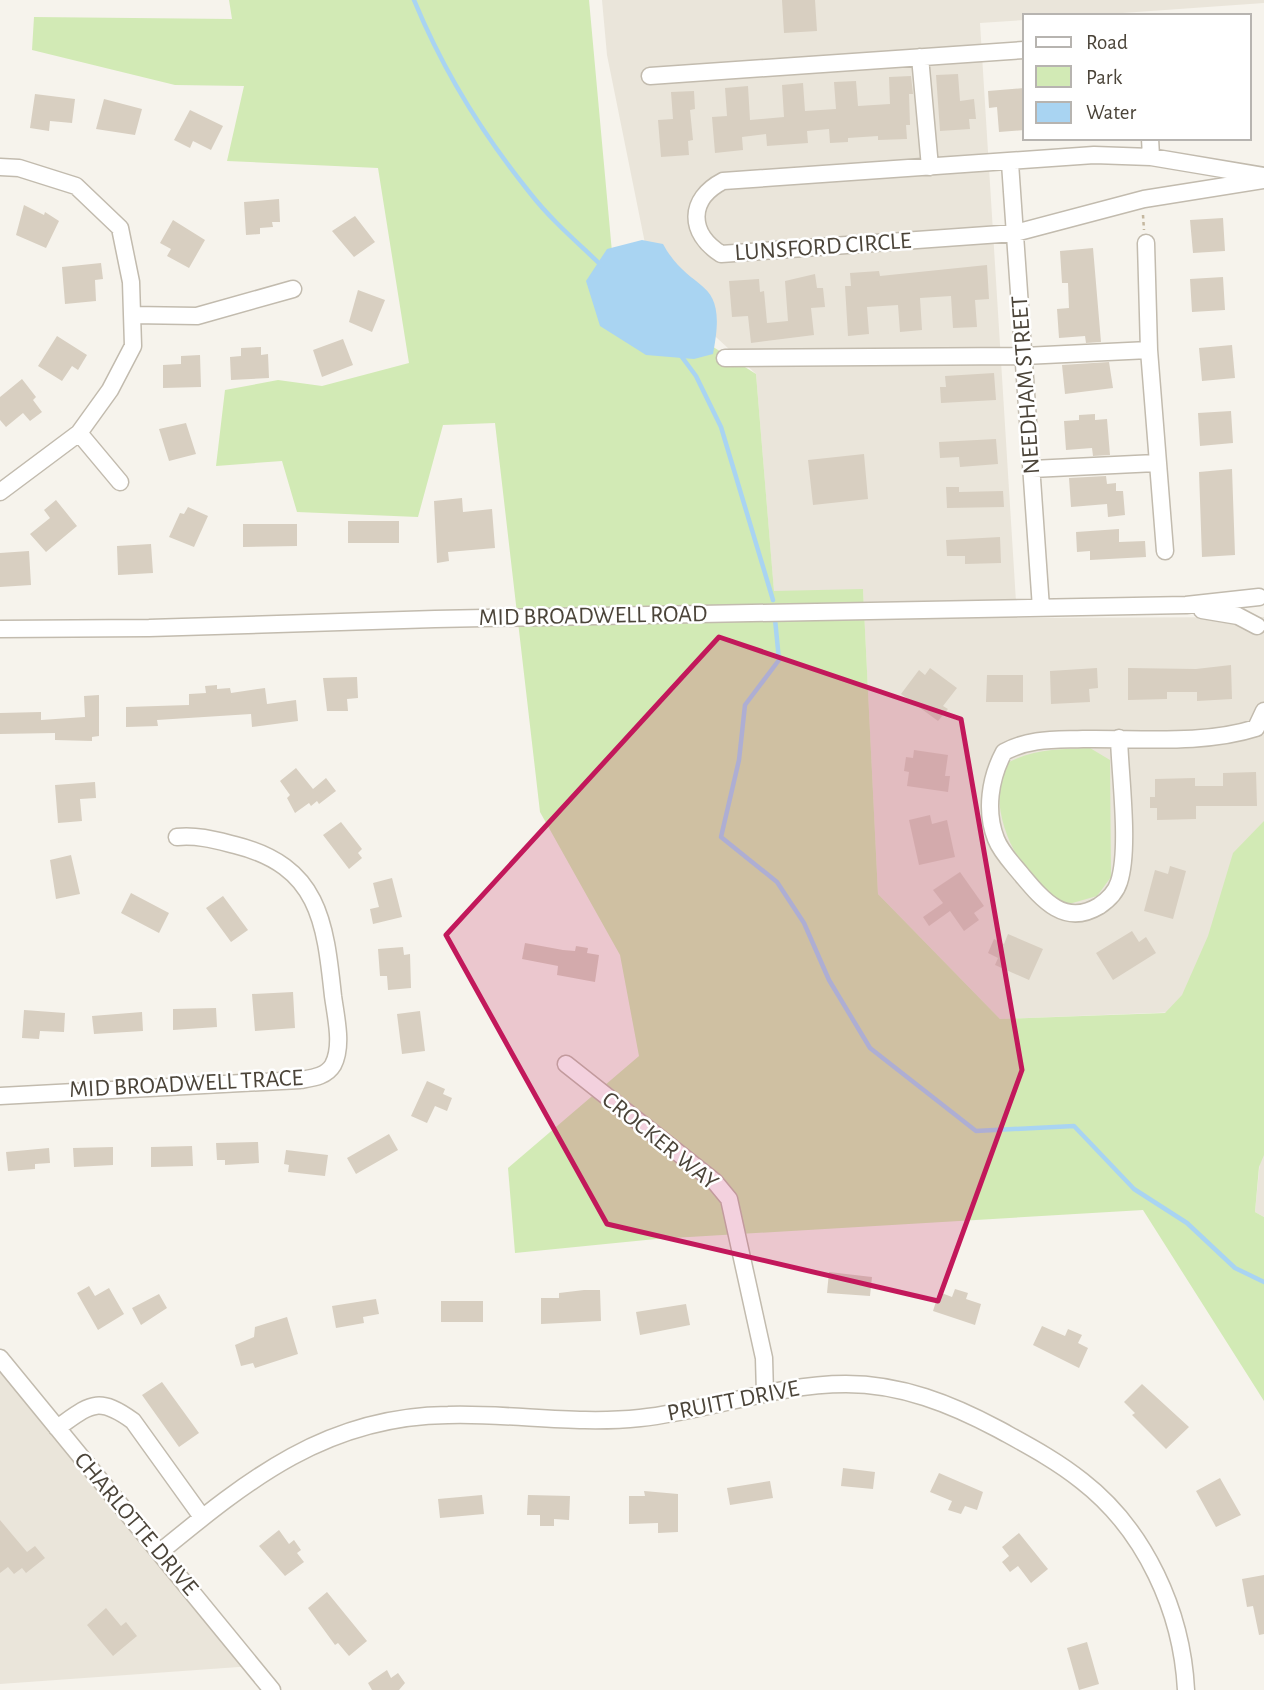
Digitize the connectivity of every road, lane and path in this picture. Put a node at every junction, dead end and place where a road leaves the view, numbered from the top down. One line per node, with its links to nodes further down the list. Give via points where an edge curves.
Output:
1 (1023, 50): 2 (street)
2 (920, 57): 3 (street); 8 (street)
3 (650, 76)
4 (1150, 140): 5 (street)
5 (1151, 157): 6 (street, LUNSFORD CIRCLE, via 1094,155); 9 (street, LUNSFORD CIRCLE)
6 (1010, 163): 8 (street, LUNSFORD CIRCLE); 11 (street, NEEDHAM STREET)
7 (0, 167): 14 (street, via 19,168 76,187 120,228 131,282)
8 (930, 167): 11 (street, LUNSFORD CIRCLE, via 723,180 710,188 696,209 697,227 705,244 721,254)
9 (1264, 178): 10 (street, LUNSFORD CIRCLE)
10 (1141, 200): 11 (street, LUNSFORD CIRCLE); 12 (path)
11 (1015, 233): 16 (street, NEEDHAM STREET)
12 (1146, 243): 15 (street)
13 (293, 289): 14 (street, via 197,316)
14 (132, 316): 18 (street, via 133,346 110,390)
15 (1149, 350): 16 (street); 19 (street)
16 (1024, 356): 17 (street); 20 (street, NEEDHAM STREET)
17 (725, 358)
18 (79, 433): 21 (street); 22 (street)
19 (1156, 463): 20 (street); 23 (street)
20 (1032, 468): 26 (street, NEEDHAM STREET)
21 (120, 482)
22 (0, 492)
23 (1165, 551)
24 (1262, 594): 25 (street, MID BROADWELL ROAD); 28 (street, via 1254,609)
25 (1186, 605): 26 (street, MID BROADWELL ROAD); 28 (street, MID BROADWELL ROAD, via 1238,616)
26 (1041, 608): 27 (street, MID BROADWELL ROAD)
27 (0, 629)
28 (1261, 630)
29 (1264, 710): 30 (street, via 1256,727 1230,736)
30 (1119, 738): 30 (street, via 1031,741 1004,752 994,773 990,814 996,839 1043,901 1056,911 1085,912 1109,899 1119,884 1123,855)
31 (177, 837): 33 (street, MID BROADWELL TRACE, via 196,835 271,856 316,903 326,936 338,1043 333,1065 323,1074 300,1080)
32 (566, 1063): 35 (street, CROCKER WAY, via 715,1182 729,1199 764,1358)
33 (0, 1096)
34 (0, 1357): 36 (street, CHARLOTTE DRIVE)
35 (765, 1394): 37 (street, PRUITT DRIVE, via 638,1419 448,1415 365,1427 316,1443 270,1467); 40 (street, PRUITT DRIVE, via 835,1385 893,1388 968,1413 1048,1456 1094,1491 1137,1541 1169,1603)
36 (57, 1428): 37 (street, via 90,1405 102,1404 122,1413 133,1421); 38 (street, CHARLOTTE DRIVE)
37 (202, 1517): 38 (street, PRUITT DRIVE)
38 (160, 1552): 39 (street, CHARLOTTE DRIVE)
39 (272, 1690)
40 (1186, 1690)

